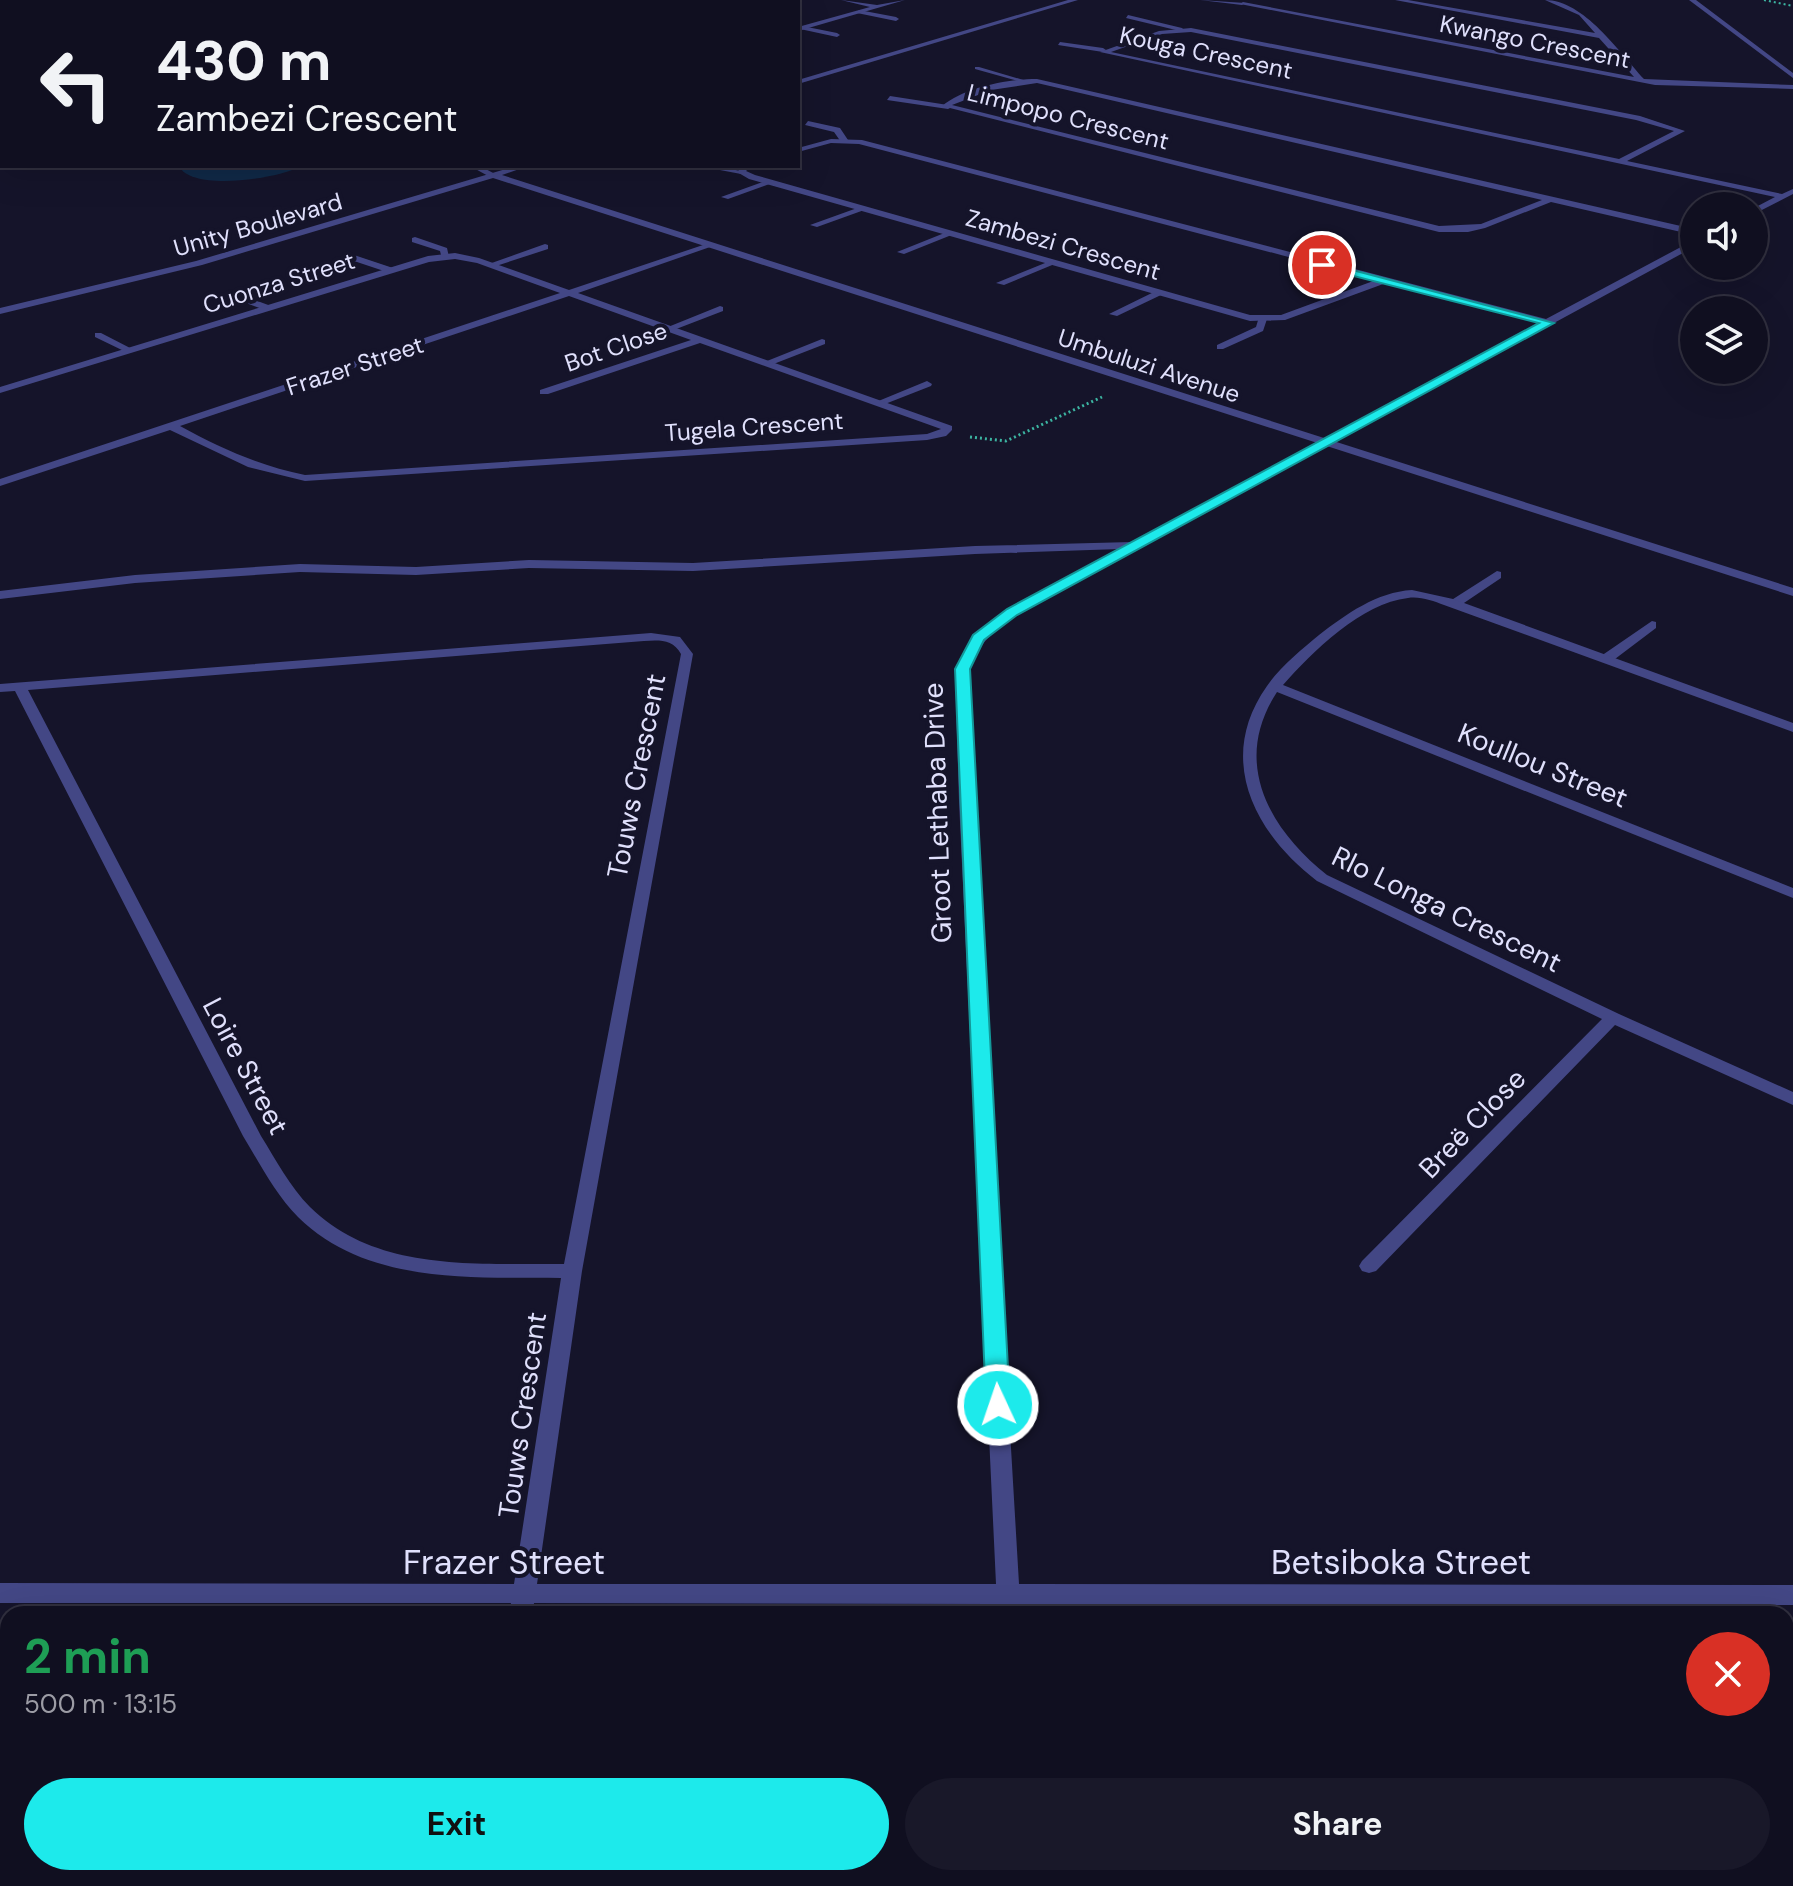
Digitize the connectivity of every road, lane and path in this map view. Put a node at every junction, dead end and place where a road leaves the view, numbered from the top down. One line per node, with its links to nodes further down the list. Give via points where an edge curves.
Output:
1 (844, 0): 11 (street)
2 (902, 0): 11 (street)
3 (1075, 0): 26 (street)
4 (1203, 0): 9 (street, Kwango Crescent)
5 (1398, 0): 20 (street)
6 (1548, 0): 20 (street, Kwango Crescent, via 1581,14)
7 (1692, 0): 24 (street)
8 (1764, 0): 10 (path)
9 (1245, 2): 25 (street, Kwango Crescent)
10 (1793, 6)
11 (878, 7): 12 (street)
12 (859, 12): 15 (street); 16 (street)
13 (1128, 17): 18 (street)
14 (800, 19): 16 (street)
15 (896, 19)
16 (819, 23): 17 (street)
17 (800, 29): 19 (street)
18 (1180, 29): 22 (street, Kouga Crescent); 34 (street, Kouga Crescent, via 1681,130)
19 (837, 35)
20 (1600, 36): 25 (street, Kwango Crescent)
21 (1060, 44): 22 (street)
22 (1103, 50): 34 (street, Kouga Crescent)
23 (977, 68): 27 (street)
24 (1793, 76)
25 (1641, 80): 28 (street, Kwango Crescent)
26 (800, 81)
27 (1024, 81): 30 (street, Limpopo Crescent, via 953,100); 43 (street, Limpopo Crescent)
28 (1793, 87)
29 (890, 98): 30 (street)
30 (948, 107): 43 (street, Limpopo Crescent, via 1439,229 1486,227)
31 (808, 123): 32 (street, via 837,130)
32 (844, 140): 33 (street, Zambezi Crescent); 59 (street, Zambezi Crescent)
33 (800, 150)
34 (1621, 161): 41 (street, Kouga Crescent)
35 (478, 168): 38 (street, Umbuluzi Avenue)
36 (517, 168): 38 (street, Unity Boulevard)
37 (744, 169): 39 (street, Zambezi Crescent)
38 (493, 175): 50 (street, Umbuluzi Avenue); 66 (street, Unity Boulevard, via 199,263)
39 (771, 182): 42 (street); 45 (street, Zambezi Crescent)
40 (1793, 191): 41 (street)
41 (1782, 196): 44 (street)
42 (725, 197)
43 (1550, 199): 47 (street, Limpopo Crescent)
44 (1768, 204)
45 (863, 209): 46 (street); 48 (street, Zambezi Crescent)
46 (814, 225)
47 (1680, 229)
48 (950, 234): 53 (street); 56 (street, Zambezi Crescent)
49 (415, 240): 54 (street, via 444,250)
50 (709, 246): 62 (street, Frazer Street); 77 (street, Umbuluzi Avenue)
51 (545, 247): 57 (street)
52 (1680, 251): 69 (street, Groot Lethaba Drive)
53 (901, 252)
54 (445, 257): 57 (street, Cuonza Street); 58 (street, Cuonza Street)
55 (354, 258): 58 (street)
56 (1053, 263): 60 (street); 61 (street, Zambezi Crescent)
57 (490, 265): 62 (street, Cuonza Street)
58 (390, 270): 64 (street, Cuonza Street)
59 (1383, 281): 68 (street, Zambezi Crescent, via 1282,318); 69 (street, Zambezi Crescent)
60 (1001, 283)
61 (1158, 293): 67 (street); 68 (street, Zambezi Crescent)
62 (570, 294): 70 (street, Tugela Crescent); 82 (street, Frazer Street)
63 (233, 295): 64 (street)
64 (268, 308): 75 (street, Cuonza Street)
65 (720, 309): 70 (street)
66 (0, 311)
67 (1114, 314)
68 (1262, 319): 74 (street, via 1260,329)
69 (1549, 323): 84 (street, Groot Lethaba Drive)
70 (668, 329): 72 (street, Tugela Crescent)
71 (98, 335): 75 (street)
72 (700, 340): 76 (street, Tugela Crescent); 80 (street, Bot Close)
73 (822, 342): 76 (street)
74 (1220, 347)
75 (129, 350): 79 (street, Cuonza Street)
76 (767, 363): 81 (street, Tugela Crescent)
77 (1135, 382): 83 (path, via 1006,441); 84 (street, Umbuluzi Avenue)
78 (927, 384): 81 (street)
79 (0, 390)
80 (544, 392)
81 (881, 402): 83 (street, Tugela Crescent, via 941,424 948,428)
82 (171, 426): 83 (street, Tugela Crescent, via 240,462 305,478); 85 (street, Frazer Street)
83 (945, 432)
84 (1324, 442): 86 (street, Groot Lethaba Drive); 88 (street, Umbuluzi Avenue)
85 (0, 483)
86 (1135, 545): 89 (street, via 704,566 287,568); 105 (street, Groot Lethaba Drive, via 996,622 978,638 962,669)
87 (1497, 575): 90 (street)
88 (1793, 592)
89 (0, 595)
90 (1454, 604): 92 (street, Rlo Longa Crescent); 93 (street, Rlo Longa Crescent, via 1422,595 1389,598 1332,632)
91 (1652, 625): 92 (street)
92 (1606, 659): 96 (street, Rlo Longa Crescent)
93 (1273, 686): 97 (street, Koullou Street); 98 (street, Rlo Longa Crescent, via 1253,726 1250,767 1268,823 1293,858 1357,897)
94 (20, 687): 95 (street, Touws Crescent); 101 (street, Loire Street, via 252,1136 312,1219 381,1260 413,1267); 101 (street, Touws Crescent, via 644,637 678,641 687,654)
95 (0, 688)
96 (1793, 728)
97 (1793, 893)
98 (1613, 1018): 99 (street, Rlo Longa Crescent); 100 (street, Breë Close)
99 (1793, 1099)
100 (1369, 1266)
101 (572, 1271): 104 (street, Touws Crescent)
102 (0, 1593): 104 (street, Frazer Street)
103 (1793, 1595): 106 (street, Betsiboka Street)
104 (523, 1605): 105 (street, Frazer Street)
105 (1008, 1605): 106 (street, Betsiboka Street)
106 (1497, 1605)

